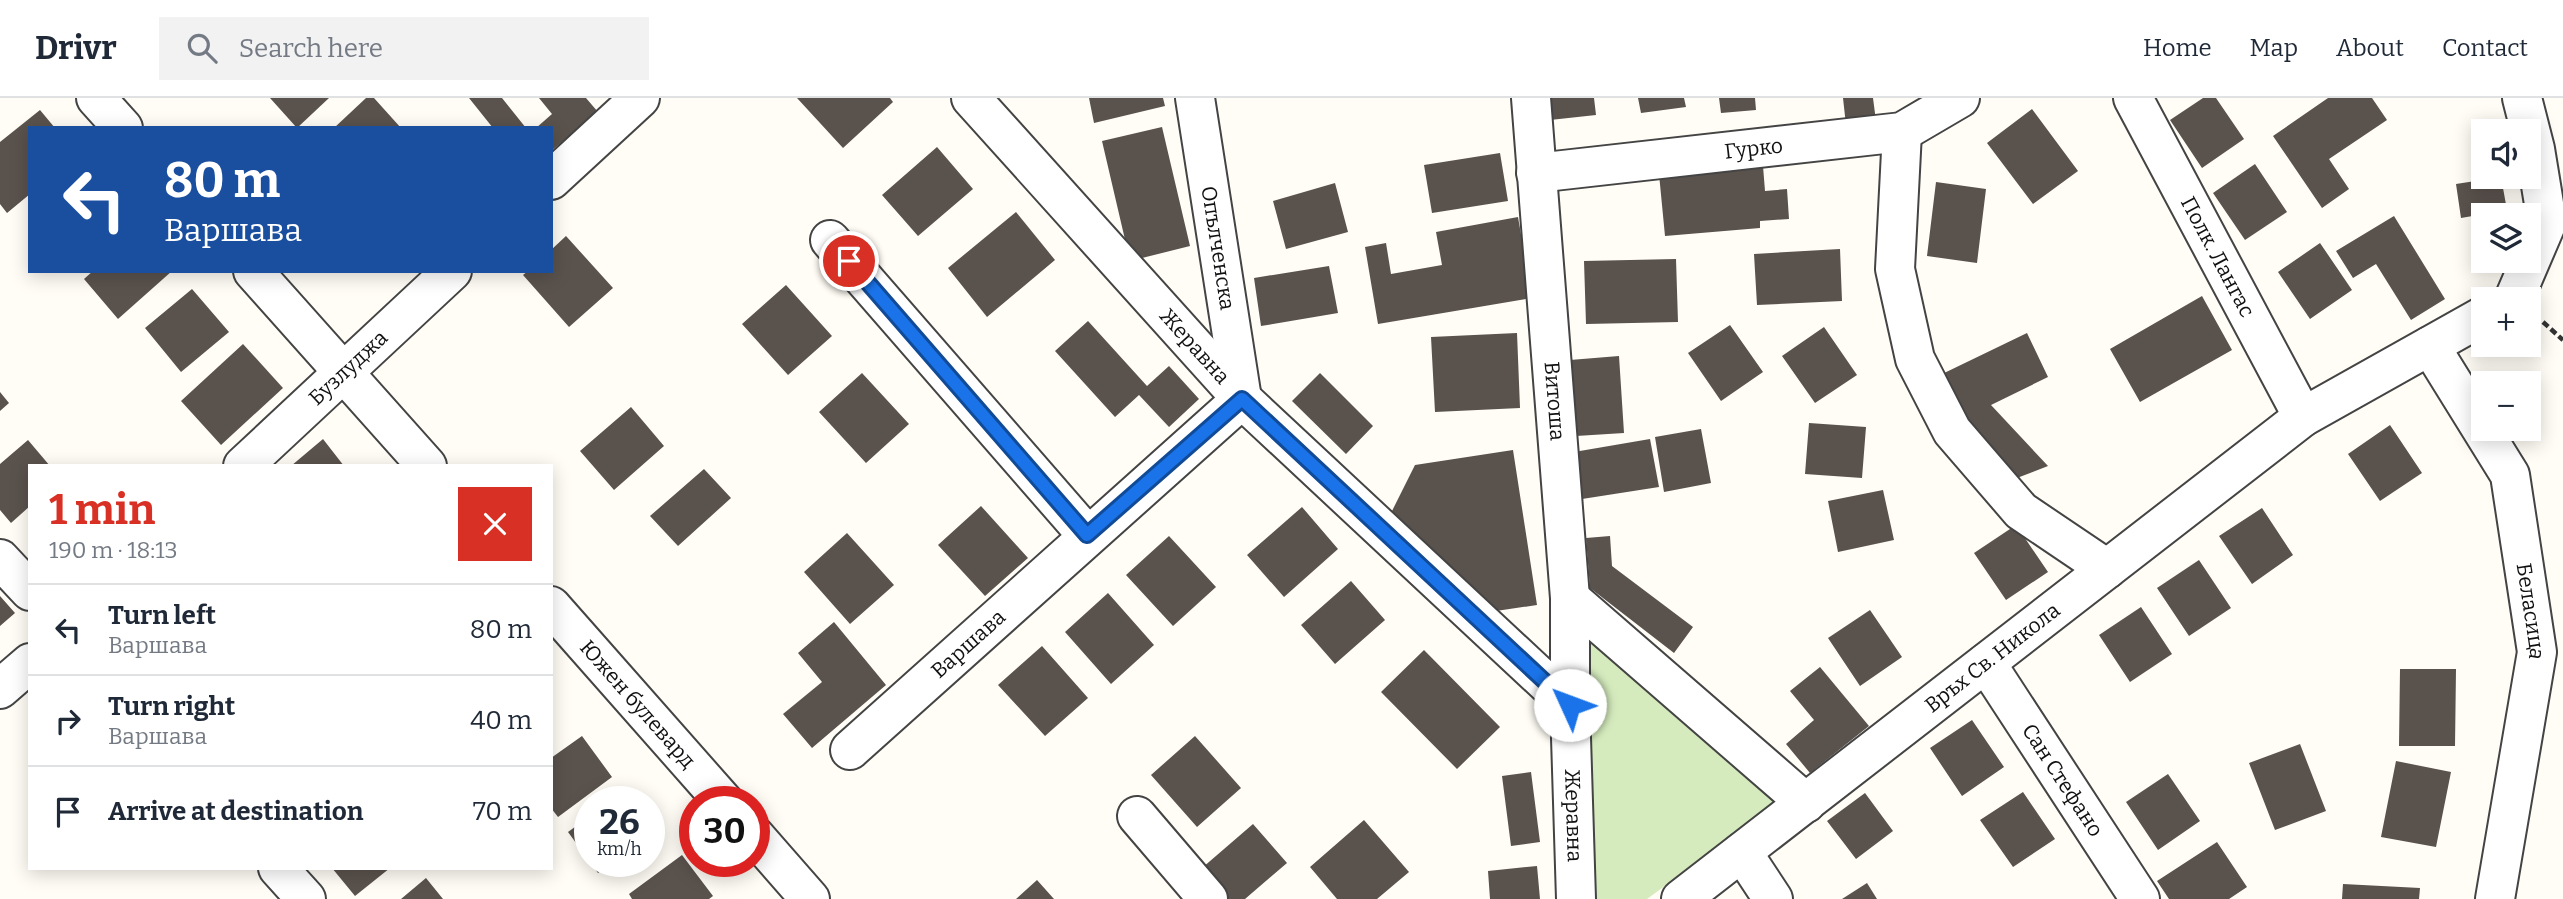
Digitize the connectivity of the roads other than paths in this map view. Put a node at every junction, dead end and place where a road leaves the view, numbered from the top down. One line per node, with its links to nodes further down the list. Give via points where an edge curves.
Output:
1 (96, 98): 10 (street)
2 (640, 98): 12 (street)
3 (971, 98): 20 (street, Жеравна)
4 (1195, 98): 20 (street, Опълченска)
5 (1531, 98): 11 (street, Витоша)
6 (1960, 98): 9 (street, Гурко)
7 (2133, 98): 21 (street, Полк. Лангас)
8 (2522, 98): 16 (street, via 2547,222)
9 (1917, 116): 11 (street, Гурко); 26 (street, via 1895,269 1915,359 1952,431 2021,511)
10 (121, 126)
11 (1536, 173): 28 (street, Витоша)
12 (553, 178)
13 (830, 240): 24 (street)
14 (255, 273): 19 (street)
15 (450, 273): 19 (street, Бузлуджа)
16 (2520, 287)
17 (2471, 323): 18 (street, Връх Св. Никола)
18 (2430, 346): 21 (street, Връх Св. Никола); 48 (street, Беласица, via 2510,475 2537,652)
19 (344, 372): 22 (street, Бузлуджа); 23 (street)
20 (1242, 399): 24 (street, Варшава); 33 (street, Жеравна)
21 (2303, 417): 26 (street, Връх Св. Никола)
22 (245, 464)
23 (425, 464)
24 (1087, 535): 34 (street, Варшава)
25 (0, 559): 27 (street)
26 (2106, 569): 30 (street, Връх Св. Никола)
27 (28, 589)
28 (1570, 598): 33 (street, Витоша); 36 (street)
29 (553, 608): 35 (street, Южен булевард)
30 (1986, 663): 36 (street, Връх Св. Никола); 47 (street, Сан Стефано)
31 (28, 665): 32 (street)
32 (0, 689)
33 (1570, 705): 44 (street, Жеравна)
34 (850, 750)
35 (710, 786)
36 (1806, 803): 38 (street, Връх Св. Никола)
37 (1137, 816): 43 (street)
38 (1742, 852): 45 (street, Връх Св. Никола); 46 (street)
39 (770, 853): 42 (street)
40 (280, 870): 41 (street)
41 (306, 899)
42 (810, 899)
43 (1208, 899)
44 (1576, 899)
45 (1681, 899)
46 (1773, 899)
47 (2140, 899)
48 (2495, 899)

